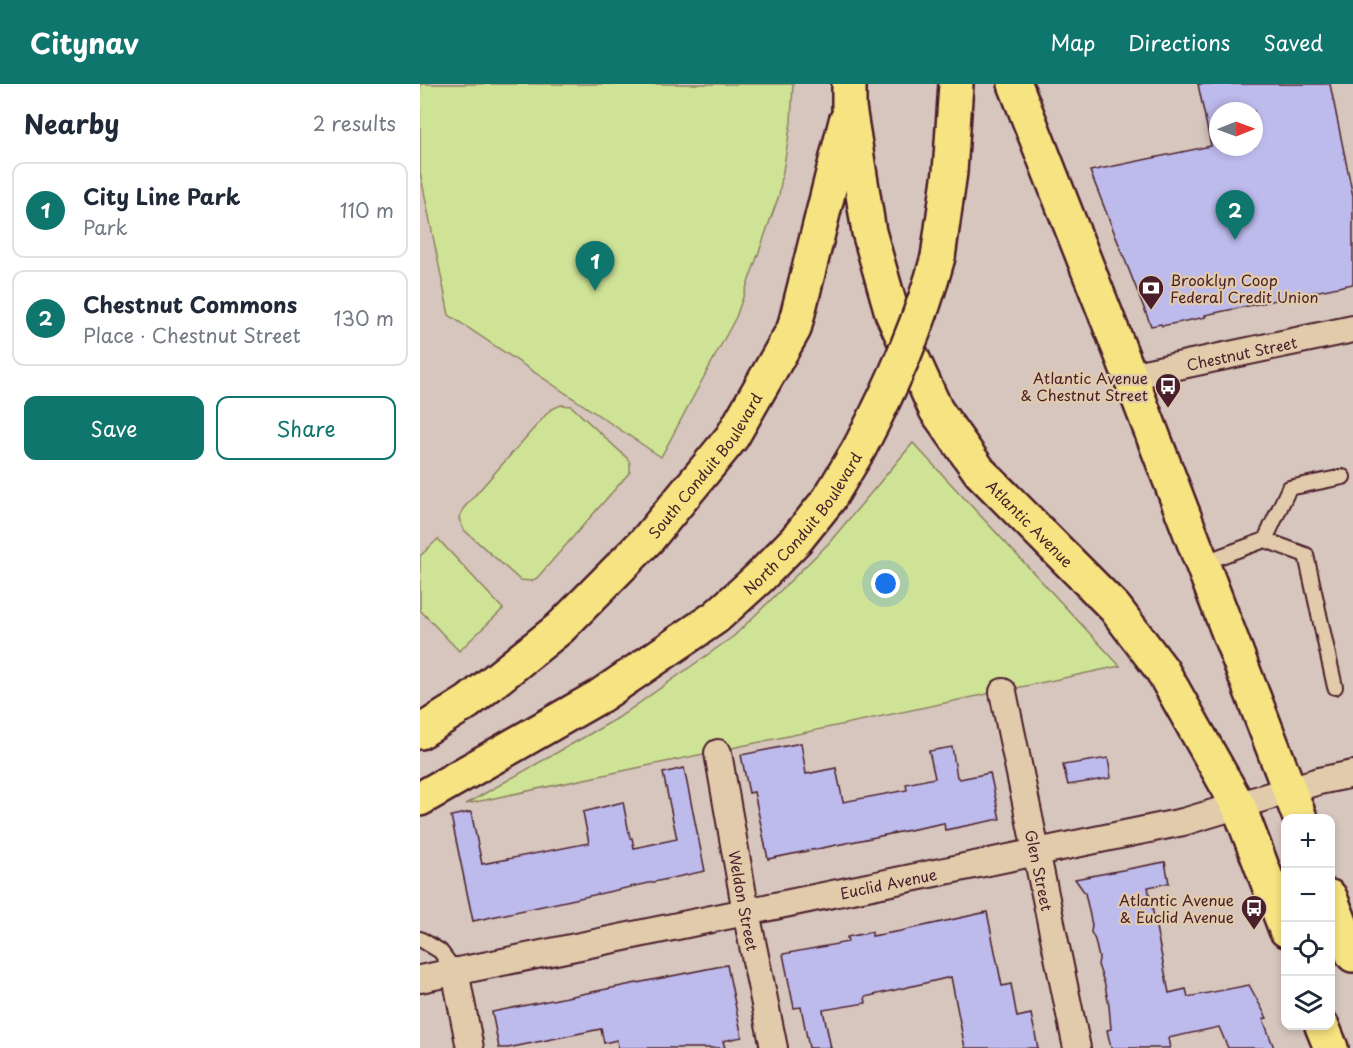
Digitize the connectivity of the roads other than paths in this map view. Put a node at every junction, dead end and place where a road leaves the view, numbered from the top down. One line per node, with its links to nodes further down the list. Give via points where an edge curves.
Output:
1 (956, 84): 14 (main road, North Conduit Boulevard, bridge, via 950,172 938,257 928,295 888,394 829,499 796,540 716,617 600,696)
2 (1015, 84): 5 (main road)
3 (849, 96): 11 (main road, South Conduit Boulevard, via 794,329 732,437 648,539 560,628 468,702); 16 (main road, Atlantic Avenue, via 868,232 892,313 936,410 980,472 1115,608 1162,670)
4 (1353, 329): 5 (street, Chestnut Street)
5 (1130, 376): 8 (main road)
6 (1344, 477): 7 (lane, via 1289,488)
7 (1265, 540): 8 (lane); 9 (lane, via 1306,555)
8 (1202, 563): 15 (main road)
9 (1335, 687)
10 (1003, 692): 17 (street, Glen Street)
11 (420, 732)
12 (718, 753): 19 (street, Weldon Street)
13 (1353, 774): 15 (street, Euclid Avenue)
14 (420, 799)
15 (1295, 804): 16 (street, Euclid Avenue)
16 (1239, 807): 17 (street, Euclid Avenue); 20 (main road, Atlantic Avenue)
17 (1036, 853): 19 (street, Euclid Avenue); 28 (street, Glen Street)
18 (1335, 910): 22 (main road)
19 (746, 912): 23 (street, Euclid Avenue); 27 (street, Weldon Street)
20 (1283, 922)
21 (420, 939): 23 (lane, via 440,951)
22 (1353, 955)
23 (455, 971): 24 (street, Euclid Avenue); 26 (street)
24 (420, 979)
25 (1324, 1030): 29 (main road)
26 (470, 1048)
27 (774, 1048)
28 (1077, 1048)
29 (1331, 1048)

